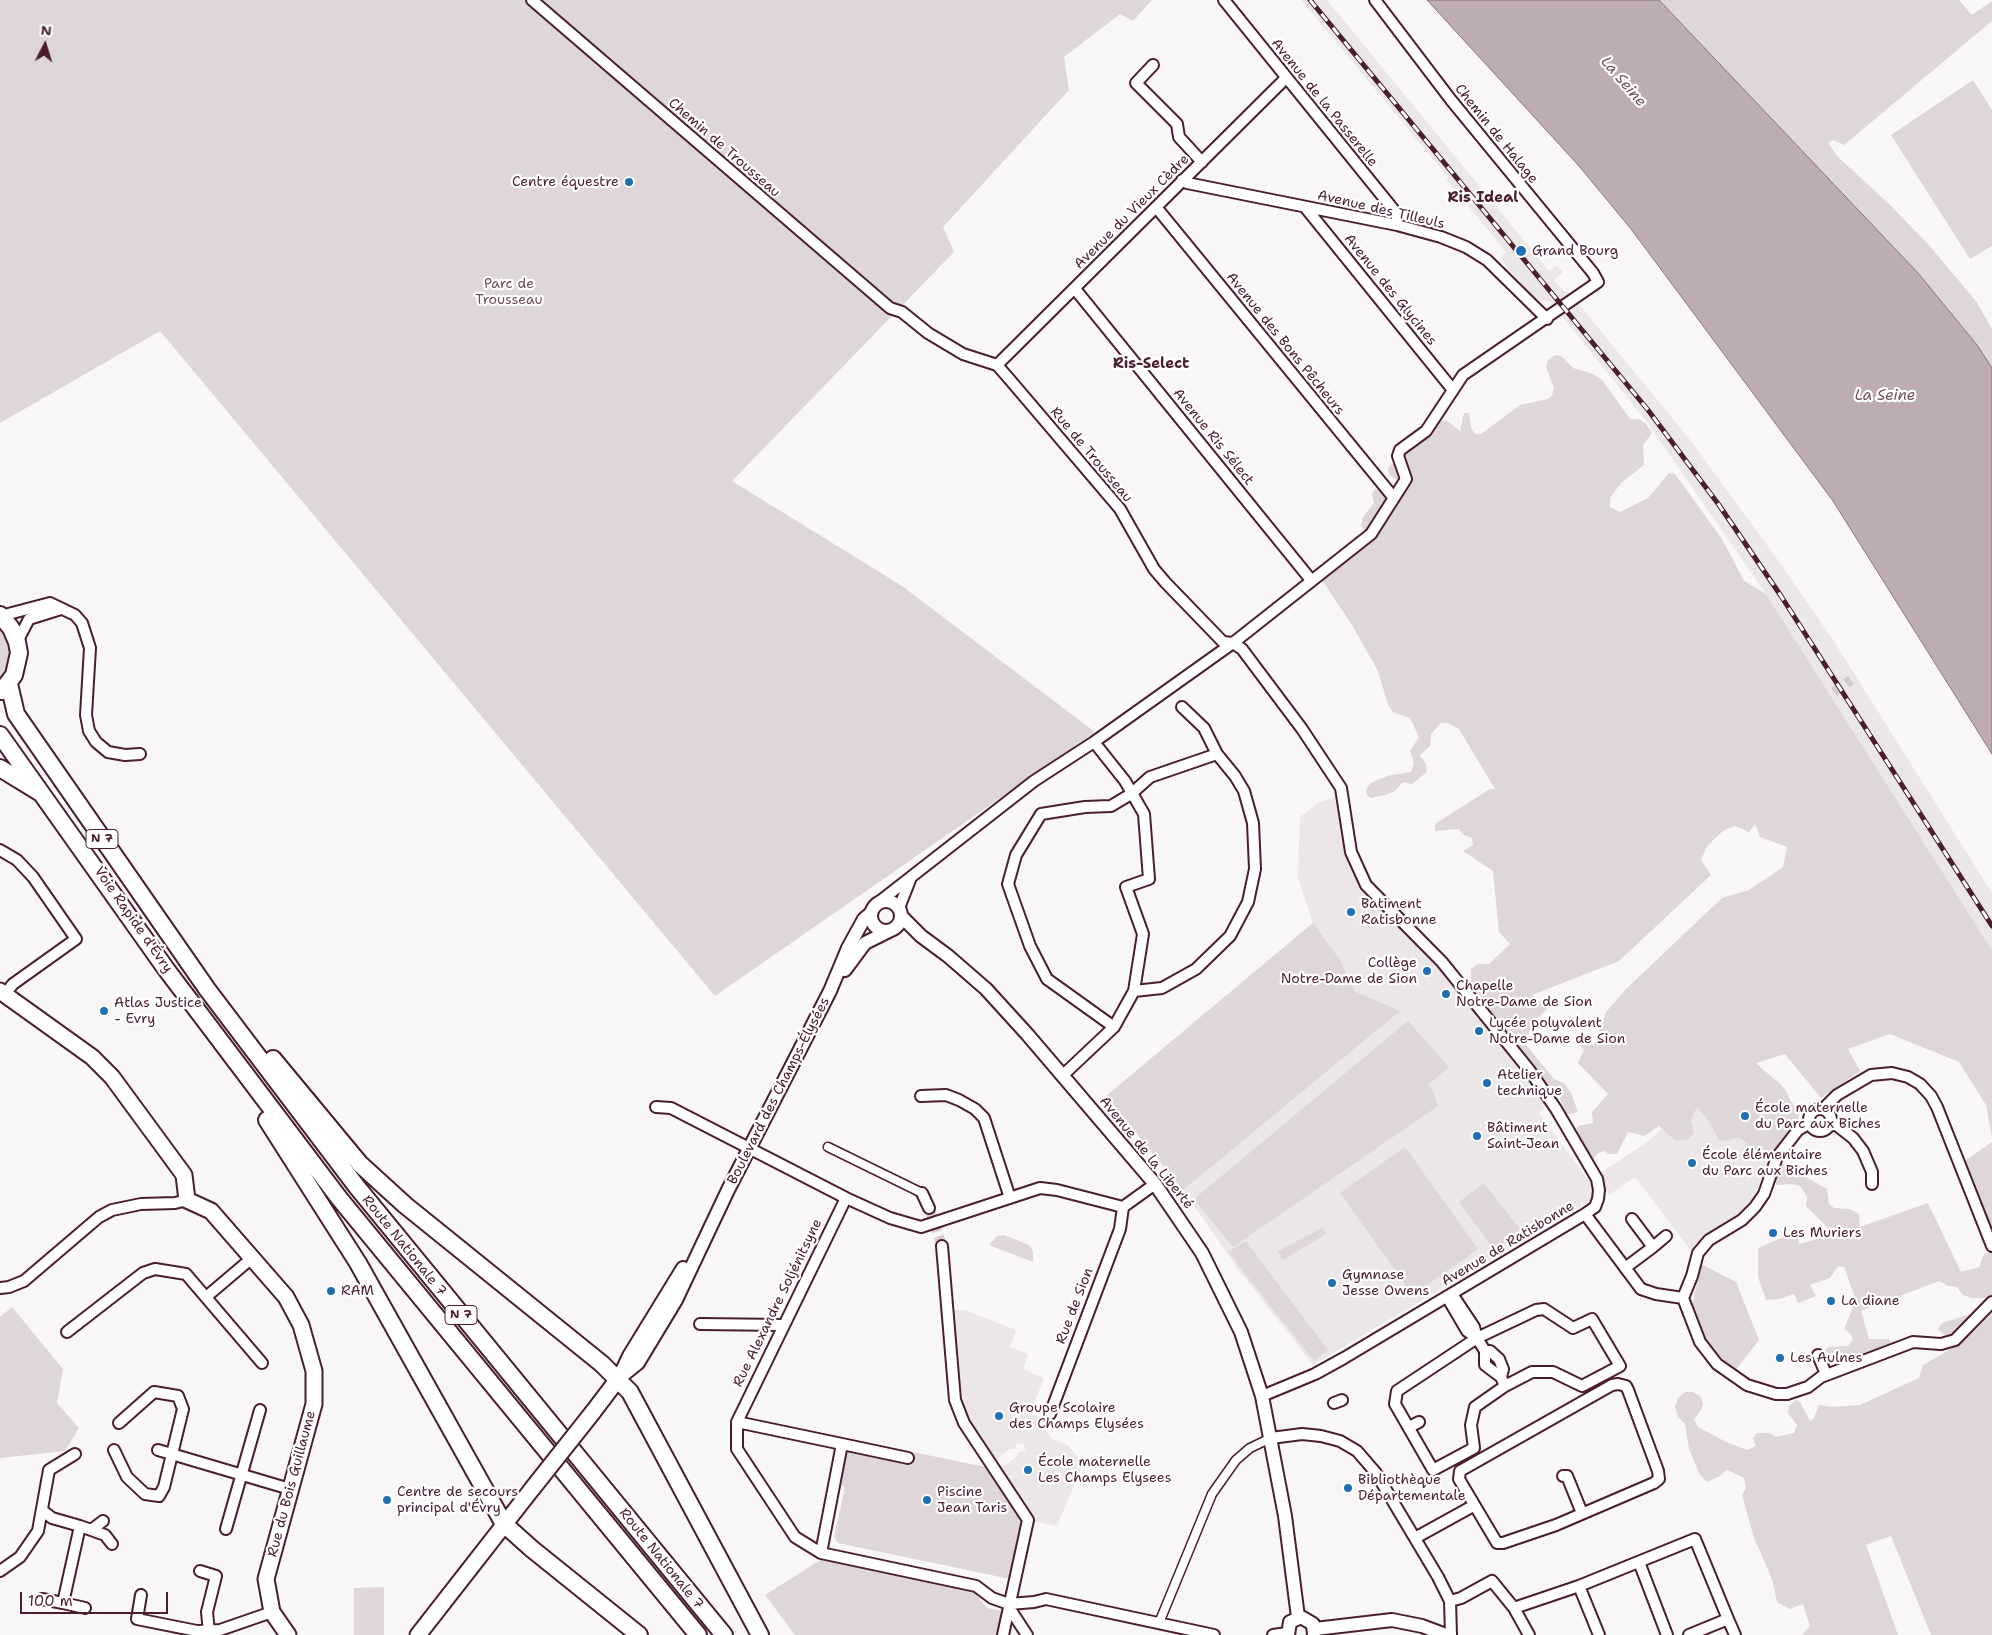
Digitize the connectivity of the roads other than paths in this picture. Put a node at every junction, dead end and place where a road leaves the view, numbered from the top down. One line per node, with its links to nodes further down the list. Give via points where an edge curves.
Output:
1 (532, 0): 12 (street, Chemin de Trousseau, via 890,308)
2 (1224, 0): 5 (street, Avenue de la Passerelle)
3 (1375, 0): 13 (street, Chemin de Halage, via 1598,282)
4 (1153, 65): 6 (street, via 1136,83 1177,124 1179,137)
5 (1286, 78): 6 (street, Avenue du Vieux Cèdre); 10 (street, Avenue de la Passerelle, via 1397,214)
6 (1202, 162): 7 (street, Avenue du Vieux Cèdre)
7 (1182, 180): 8 (street, Avenue du Vieux Cèdre); 9 (street, Avenue des Tilleuls)
8 (1156, 207): 11 (street, Avenue du Vieux Cèdre); 16 (street, Avenue des Bons Pêcheurs)
9 (1306, 207): 10 (street, Avenue des Tilleuls); 15 (street, Avenue des Glycines)
10 (1397, 225): 13 (street, Avenue des Tilleuls, via 1441,237 1487,260)
11 (1075, 289): 14 (street, Avenue du Vieux Cèdre); 17 (street, Avenue Ris Sélect)
12 (902, 312): 14 (street, Rue de Trousseau, via 928,333 963,354)
13 (1546, 319): 15 (street, via 1469,370)
14 (997, 366): 21 (street, Rue de Trousseau, via 1120,509 1154,569 1165,582 1223,642)
15 (1453, 390): 16 (street, via 1426,431 1400,450 1398,456 1406,479)
16 (1394, 498): 17 (street, via 1371,534)
17 (1311, 580): 21 (street)
18 (61, 609): 19 (street, via 50,603); 20 (street, via 29,619); 26 (street, via 75,615 82,623 90,648 88,730 108,752)
19 (0, 615): 20 (main road)
20 (18, 642): 22 (main road, via 18,664)
21 (1233, 643): 25 (street); 31 (street, Rue de Trousseau, via 1242,648 1302,729)
22 (4, 688): 38 (main road, Voie Rapide d'Évry / N 7, via 16,714)
23 (1182, 707): 27 (street, via 1204,728)
24 (0, 734): 30 (main road, Voie Rapide d'Évry / N 7)
25 (1094, 742): 29 (street); 33 (street, via 1034,781)
26 (140, 754)
27 (1216, 754): 29 (street, via 1150,777); 40 (street, via 1244,791 1253,823 1255,869 1248,902 1230,936 1196,970 1162,988)
28 (0, 768): 30 (main road)
29 (1132, 794): 40 (street, via 1144,814 1149,879 1126,888 1143,934); 42 (street, via 1111,806 1041,814 1016,856 1008,884 1030,946 1047,979)
30 (46, 796): 43 (main road, Voie Rapide d'Évry / N 7, via 166,969)
31 (1343, 797): 60 (street, Avenue de Ratisbonne, via 1351,852 1366,885 1442,962 1530,1071 1597,1179 1598,1199 1595,1207)
32 (0, 850): 41 (street, via 33,877 76,939)
33 (910, 880): 34 (street); 35 (street)
34 (875, 908): 35 (street, via 890,902); 36 (street, via 875,926); 39 (street, Boulevard des Champs-Élysées, via 864,919 848,948)
35 (901, 912): 36 (street, via 899,924); 37 (street, Avenue de la Liberté)
36 (890, 931): 37 (street, Avenue de la Liberté); 39 (street, Boulevard des Champs-Élysées, via 865,944)
37 (921, 936): 44 (street, Avenue de la Liberté, via 986,989)
38 (207, 989): 81 (main road, via 228,1002 360,1164 405,1205); 132 (main road, Route Nationale 7 / N 7, via 357,1188)
39 (830, 991): 51 (street, Boulevard des Champs-Élysées)
40 (1134, 991): 42 (street)
41 (2, 993): 57 (main road, via 92,1057 112,1077 184,1175)
42 (1114, 1027): 44 (street)
43 (214, 1032): 102 (main road, via 358,1263); 131 (main road, Route Nationale 7 / N 7, via 339,1198)
44 (1062, 1076): 52 (street, Avenue de la Liberté)
45 (921, 1096): 56 (street, via 953,1098 975,1109 984,1118)
46 (656, 1107): 51 (street, via 671,1108)
47 (1823, 1109): 48 (street, via 1830,1114); 49 (street, via 1812,1113); 64 (street, via 1837,1095 1871,1075 1892,1072 1920,1084 1937,1107)
48 (1831, 1121): 49 (street, via 1823,1130 1817,1130); 53 (street, via 1863,1151 1872,1172)
49 (1810, 1123): 71 (street, via 1798,1130 1777,1157 1764,1194 1755,1207 1742,1220 1703,1245)
50 (828, 1146): 54 (street)
51 (750, 1148): 55 (street); 81 (street, Boulevard des Champs-Élysées, via 676,1300 638,1363)
52 (1155, 1184): 58 (street); 83 (street, Avenue de la Liberté, via 1190,1233 1217,1279 1241,1332)
53 (1872, 1184)
54 (922, 1193): 59 (street)
55 (846, 1198): 56 (street, via 890,1218 921,1227); 74 (street, Rue Alexandre Soljénitsyne)
56 (1010, 1198): 58 (street, via 1040,1188)
57 (187, 1200): 66 (main road, Rue du Bois Guillaume, via 211,1211); 68 (street, via 112,1210 99,1217 24,1281)
58 (1123, 1207): 85 (street, Rue de Sion, via 1120,1228)
59 (929, 1208)
60 (1585, 1214): 67 (street); 69 (street, Avenue de Ratisbonne, via 1562,1234)
61 (1632, 1219): 65 (street)
62 (1666, 1236): 65 (street)
63 (942, 1246): 118 (street, via 955,1400 964,1423 1028,1520)
64 (1992, 1246)
65 (1653, 1247): 67 (street)
66 (252, 1258): 70 (street); 97 (main road, Rue du Bois Guillaume, via 286,1297 301,1325 314,1371 314,1404)
67 (1625, 1268): 71 (street, via 1648,1292)
68 (0, 1288)
69 (1449, 1295): 76 (street, via 1474,1326); 83 (street, Avenue de Ratisbonne, via 1347,1363)
70 (206, 1298): 75 (street, via 186,1274 155,1269 143,1273); 79 (street)
71 (1683, 1298): 80 (street, via 1693,1327 1707,1352 1717,1364 1747,1385 1787,1394 1808,1387)
72 (1992, 1302): 80 (street, via 1956,1340 1913,1342)
73 (700, 1324): 74 (street)
74 (783, 1325): 86 (street, Rue Alexandre Soljénitsyne)
75 (67, 1332)
76 (1477, 1338): 77 (street); 82 (street, via 1536,1310 1544,1310 1573,1328 1592,1319 1620,1366 1582,1386 1553,1372 1532,1372); 82 (street, via 1415,1385 1397,1391 1395,1404 1414,1425 1434,1470 1474,1448 1471,1425 1476,1406)
77 (1485, 1351): 82 (street, via 1485,1365); 82 (street, via 1499,1359)
78 (1818, 1355): 80 (street)
79 (262, 1363)
80 (1826, 1374)
81 (618, 1379): 102 (main road, Boulevard des Champs-Élysées, bridge); 133 (main road, via 630,1392)
82 (1503, 1382)
83 (1262, 1396): 88 (street, Avenue de la Liberté)
84 (260, 1410): 95 (street)
85 (1050, 1414)
86 (736, 1422): 89 (street); 108 (street, Rue Alexandre Soljénitsyne, via 737,1449 795,1536)
87 (119, 1423): 93 (street, via 154,1392 178,1396 183,1409)
88 (1271, 1438): 106 (street, via 1302,1434 1321,1436 1340,1441 1356,1451 1376,1473); 121 (street, Avenue de la Liberté); 123 (street, via 1250,1448 1236,1460 1212,1494)
89 (842, 1444): 94 (street); 108 (street)
90 (114, 1450): 93 (street, via 127,1477 145,1494 159,1496)
91 (158, 1450): 93 (street)
92 (75, 1454): 99 (street, via 49,1470)
93 (172, 1455): 95 (street)
94 (908, 1458)
95 (241, 1475): 97 (street); 105 (street)
96 (1563, 1476): 100 (street, via 1567,1476)
97 (290, 1489): 120 (main road, Rue du Bois Guillaume, via 266,1579)
98 (1473, 1506): 100 (street, via 1497,1543 1503,1544); 100 (street, via 1458,1479 1460,1471 1612,1385 1622,1384 1628,1390 1659,1479); 106 (street)
99 (43, 1510): 103 (street, via 52,1518); 110 (street, via 38,1531 30,1545 20,1557)
100 (1582, 1513)
101 (103, 1521): 104 (street)
102 (504, 1524): 129 (main road, Boulevard des Champs-Élysées); 130 (main road)
103 (80, 1526): 104 (street); 116 (street)
104 (91, 1530): 107 (street, via 105,1534)
105 (226, 1530)
106 (1415, 1538): 115 (street)
107 (112, 1544)
108 (821, 1553): 118 (street, Rue Alexandre Soljénitsyne, via 976,1586)
109 (1639, 1562): 112 (street); 122 (street, via 1695,1539); 142 (street)
110 (0, 1571)
111 (200, 1571): 124 (street, via 216,1576 207,1612)
112 (1580, 1586): 119 (street); 141 (street)
113 (142, 1595): 126 (street, via 137,1619)
114 (42, 1599): 116 (street)
115 (1450, 1601): 119 (street, via 1492,1580); 139 (street)
116 (63, 1603): 117 (street)
117 (85, 1608)
118 (1010, 1608): 123 (street, via 1046,1599); 134 (street); 135 (street)
119 (1514, 1608): 140 (street)
120 (272, 1612): 124 (street); 128 (main road, Rue du Bois Guillaume)
121 (1298, 1617): 125 (street, via 1310,1620); 127 (street, via 1290,1622)
122 (1728, 1619): 143 (street); 144 (street)
123 (1159, 1623): 136 (street)
124 (209, 1632): 126 (street)
125 (1314, 1632): 138 (street, via 1392,1620)
126 (196, 1633)
127 (1287, 1634): 137 (street)
128 (288, 1635)
129 (418, 1635)
130 (639, 1635)
131 (698, 1635)
132 (724, 1635)
133 (760, 1635)
134 (1003, 1635)
135 (1027, 1635)
136 (1214, 1635)
137 (1273, 1635)
138 (1446, 1635)
139 (1451, 1635)
140 (1529, 1635)
141 (1600, 1635)
142 (1667, 1635)
143 (1689, 1635)
144 (1735, 1635)

